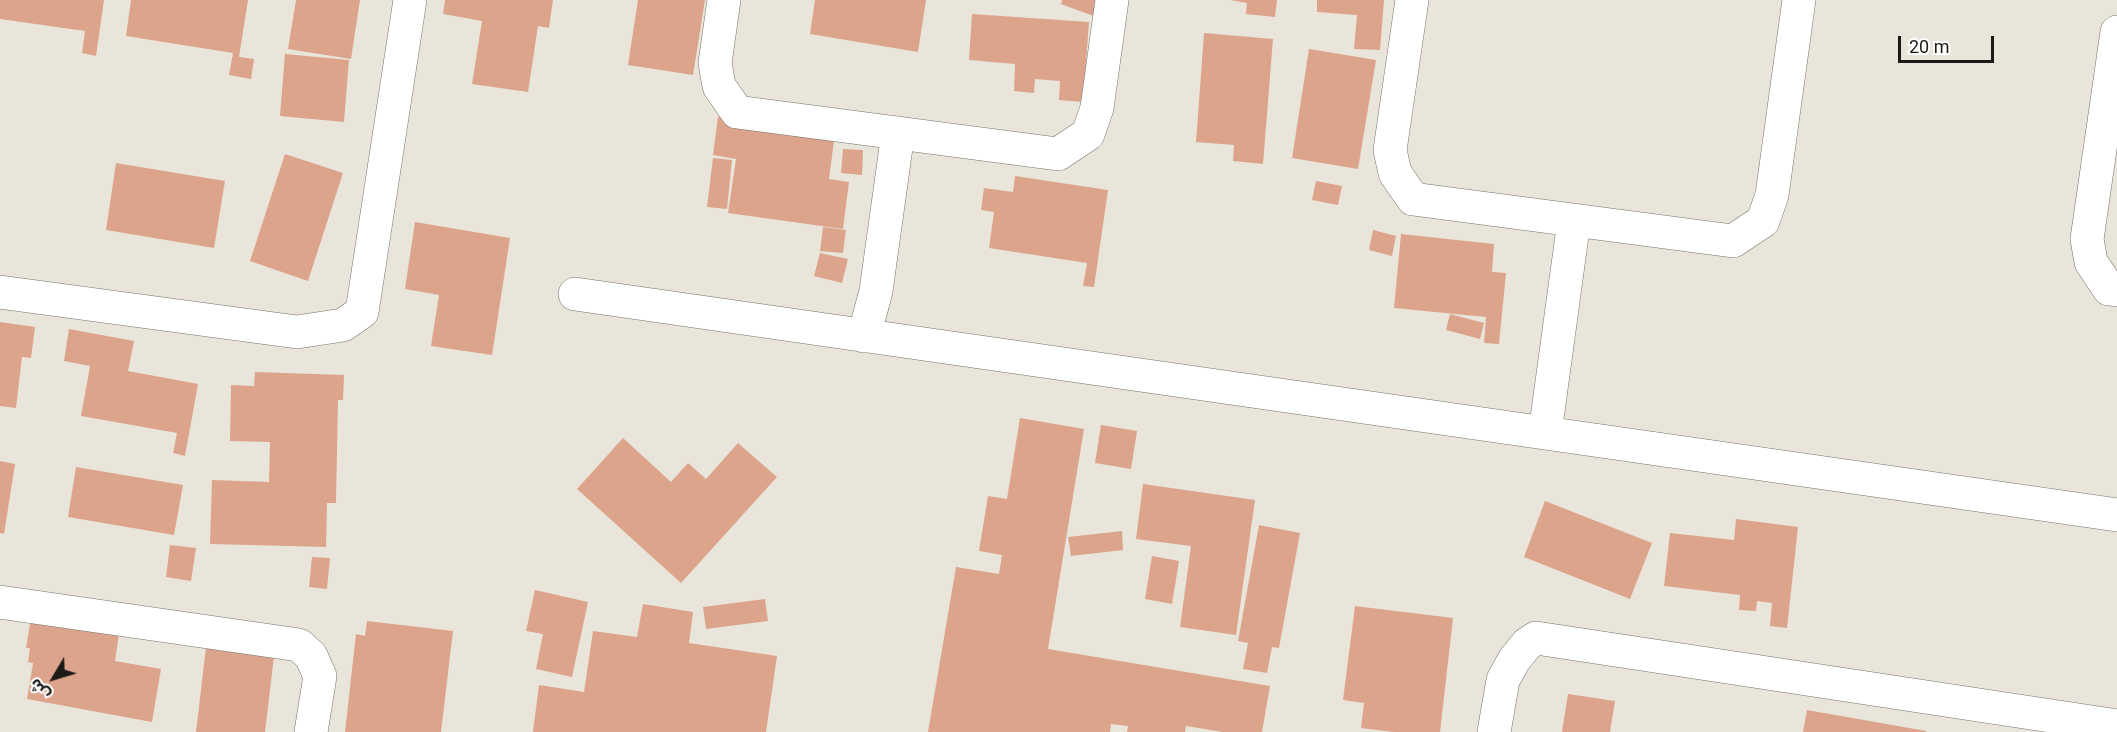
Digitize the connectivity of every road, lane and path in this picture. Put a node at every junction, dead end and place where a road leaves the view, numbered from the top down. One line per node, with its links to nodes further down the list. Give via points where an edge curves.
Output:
1 (410, 0): 10 (street, via 362,312 343,325 297,332)
2 (724, 0): 7 (street, via 715,63 719,86 737,112)
3 (1112, 0): 7 (street, via 1097,108 1088,134 1058,154)
4 (1412, 0): 8 (street, via 1390,150 1395,173 1413,199)
5 (1800, 0): 8 (street, via 1772,195 1763,221 1733,241)
6 (2117, 32): 9 (street, via 2087,239 2091,262 2109,289)
7 (898, 133): 12 (street, via 876,291)
8 (1574, 221): 13 (street)
9 (2117, 290)
10 (0, 292)
11 (575, 294): 12 (street)
12 (864, 336): 13 (street)
13 (1545, 433): 14 (street)
14 (2117, 515)
15 (0, 602): 17 (street, via 299,645 311,656 320,676)
16 (2117, 726): 18 (street, via 1536,638 1514,660 1503,680)
17 (311, 732)
18 (1494, 732)

